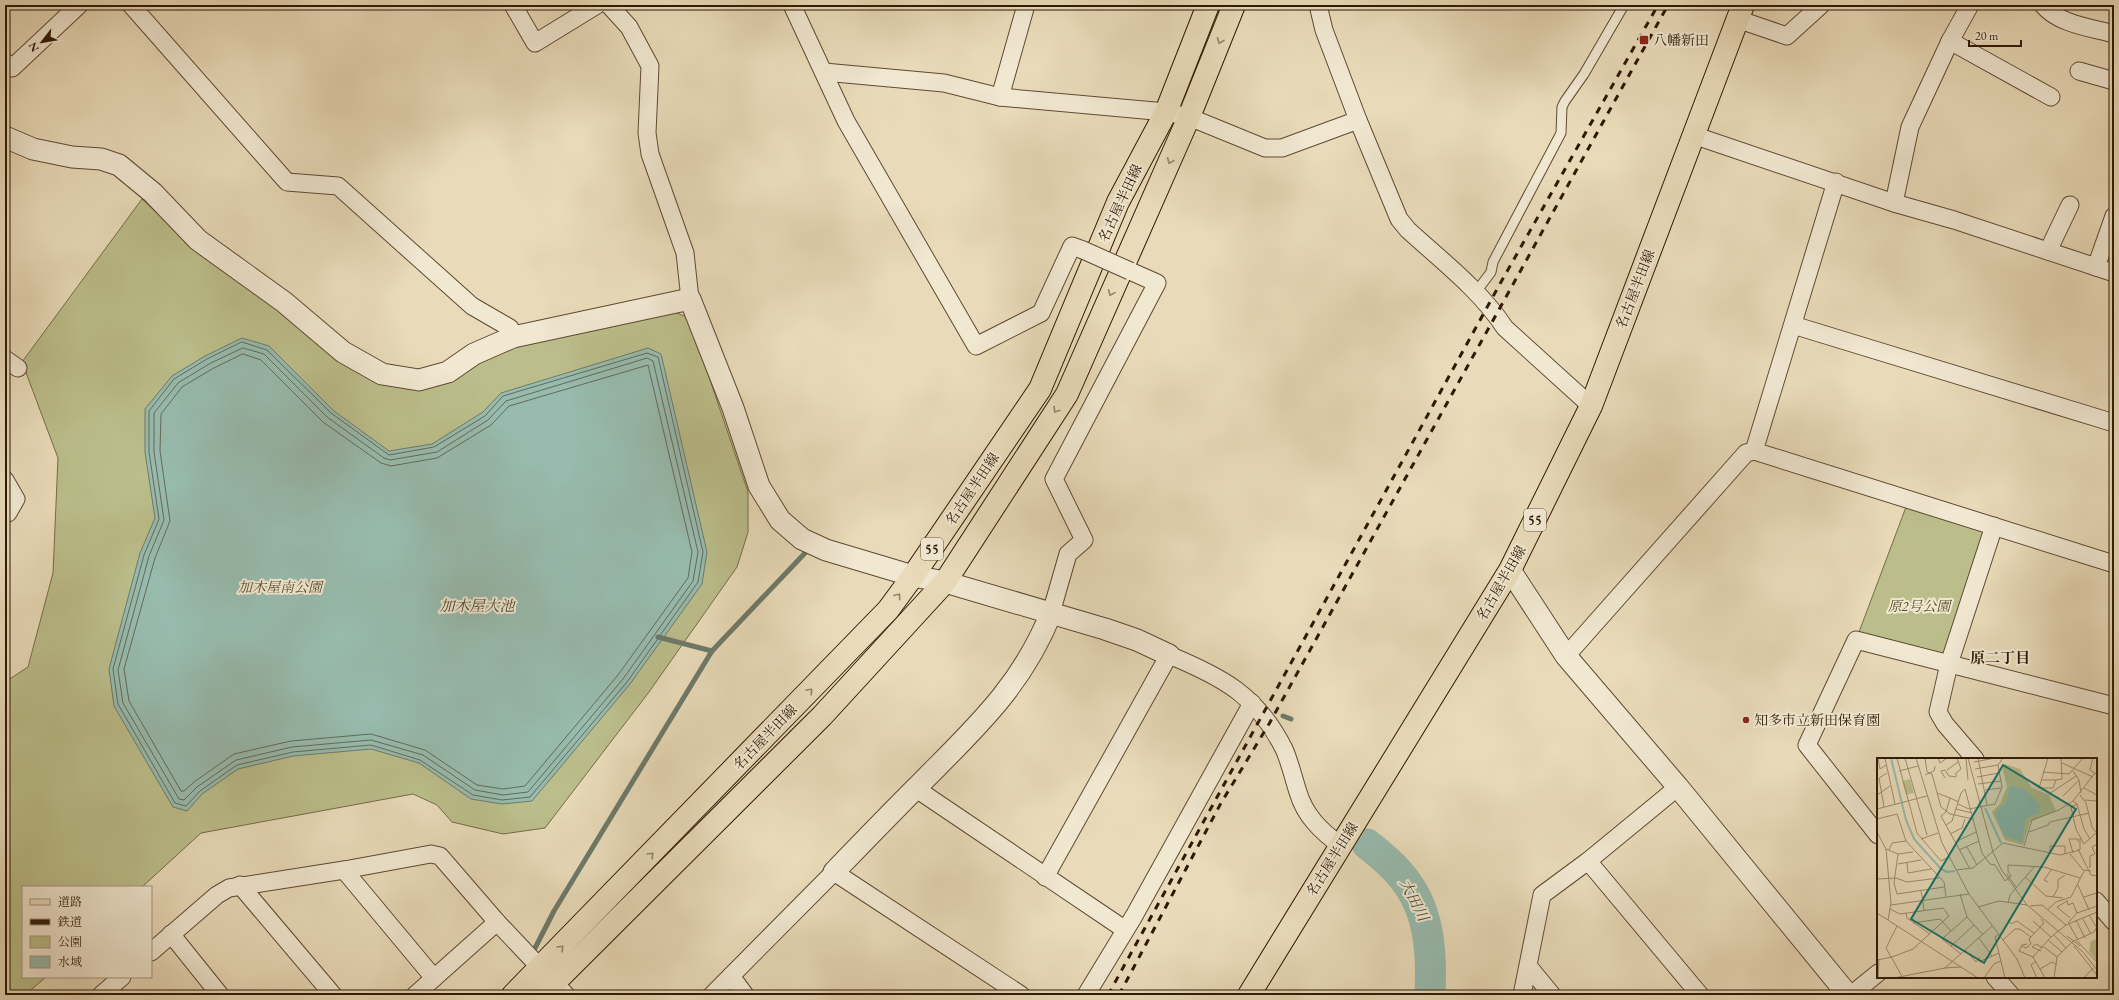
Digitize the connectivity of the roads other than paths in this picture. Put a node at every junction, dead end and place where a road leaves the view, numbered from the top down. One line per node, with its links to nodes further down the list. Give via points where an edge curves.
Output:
1 (79, 5): 18 (street, via 12,68)
2 (131, 5): 39 (street, via 287,182 338,186 472,306 510,328)
3 (513, 5): 4 (street, via 535,44)
4 (597, 5)
5 (609, 5): 37 (street, via 629,27 650,66 647,133 650,154 685,253)
6 (792, 5): 20 (street)
7 (1026, 5): 22 (street)
8 (1208, 5): 24 (main road, 名古屋半田線 / 55)
9 (1234, 5): 25 (main road, 名古屋半田線 / 55, one-way to 25)
10 (1318, 5): 26 (street, via 1324,30)
11 (1624, 5): 36 (lane, via 1584,74 1564,101 1561,134 1493,262 1491,272)
12 (1821, 5): 15 (street, via 1787,36)
13 (1970, 5): 17 (street)
14 (2043, 5): 16 (street, via 2058,17)
15 (1740, 12): 27 (main road, 名古屋半田線 / 55)
16 (2114, 34)
17 (1950, 41): 23 (street); 30 (street, via 1910,127)
18 (5, 62)
19 (2080, 71): 21 (street)
20 (824, 72): 22 (street, via 944,83); 50 (street, bridge, via 846,121 976,346 1041,313 1072,246 1157,283 1054,479 1084,540 1068,554)
21 (2114, 81)
22 (1000, 97): 24 (street)
23 (2051, 97)
24 (1166, 112): 25 (street); 48 (main road, 名古屋半田線 / 55, via 1118,202 1040,389)
25 (1189, 117): 26 (street, via 1265,148 1282,148); 49 (main road, 名古屋半田線 / 55, one-way to 49, via 1067,394)
26 (1358, 120): 36 (street, via 1399,219)
27 (1693, 135): 29 (street); 40 (main road, 名古屋半田線 / 55)
28 (5, 137): 39 (street, via 33,149 72,157 101,159 119,165 152,193 198,240 284,302 343,352 382,374 419,380 448,372 474,354)
29 (1836, 182): 30 (street); 38 (street)
30 (1894, 202): 33 (street)
31 (2070, 205): 33 (street)
32 (2114, 216): 34 (street)
33 (2048, 251): 34 (street)
34 (2096, 267): 35 (street)
35 (2114, 273)
36 (1476, 292): 40 (street, via 1505,328)
37 (690, 299): 39 (street); 48 (street, via 734,408 758,486 780,520 813,545)
38 (1793, 325): 41 (street); 42 (street)
39 (513, 337)
40 (1591, 406): 47 (main road, 名古屋半田線 / 55)
41 (2114, 424)
42 (1754, 451): 45 (street); 52 (street, via 1746,453)
43 (5, 480): 44 (street, via 16,499)
44 (5, 514)
45 (1994, 526): 46 (street); 53 (street)
46 (2114, 564)
47 (1510, 570): 52 (street); 60 (main road, 名古屋半田線 / 55)
48 (913, 576): 49 (street); 78 (main road, 名古屋半田線 / 55, one-way to 48, via 888,610)
49 (945, 582): 50 (street); 78 (main road, 名古屋半田線 / 55, via 822,716)
50 (1051, 613): 51 (street, via 1137,640); 58 (street, via 1036,648 1013,685 993,710)
51 (1169, 655): 54 (street, via 1224,681 1240,691); 64 (street)
52 (1566, 656): 57 (street)
53 (1949, 664): 55 (street); 56 (street, via 1938,712); 59 (street, via 1856,640 1807,745)
54 (1252, 703): 60 (street, via 1263,715 1284,749 1298,794 1308,814 1320,830); 69 (street, via 1134,916)
55 (2114, 706)
56 (1974, 758)
57 (1678, 787): 61 (street); 92 (street)
58 (915, 788): 63 (street); 64 (street)
59 (1877, 834)
60 (1340, 846): 79 (main road, 名古屋半田線 / 55)
61 (1588, 861): 72 (street, via 1542,895); 91 (street)
62 (344, 870): 65 (street); 67 (street, via 431,854 440,856); 76 (street)
63 (834, 872): 74 (street); 87 (street)
64 (1045, 877): 69 (street)
65 (240, 885): 70 (street, via 228,888 217,895); 82 (street)
66 (2097, 902): 68 (street)
67 (497, 922): 76 (street); 78 (street)
68 (2114, 922)
69 (1124, 929): 88 (street)
70 (171, 934): 71 (street); 81 (street)
71 (152, 951)
72 (1529, 967): 89 (street); 90 (street)
73 (1877, 974): 92 (street)
74 (731, 976): 85 (street); 86 (street)
75 (121, 978): 80 (street)
76 (434, 978): 83 (street)
77 (1996, 978): 93 (street)
78 (551, 985): 84 (main road, 名古屋半田線 / 55)
79 (1252, 994)
80 (102, 995)
81 (220, 995)
82 (333, 995)
83 (415, 995)
84 (513, 995)
85 (712, 995)
86 (745, 995)
87 (1021, 995)
88 (1086, 995)
89 (1522, 995)
90 (1552, 995)
91 (1700, 995)
92 (1850, 995)
93 (2011, 995)

